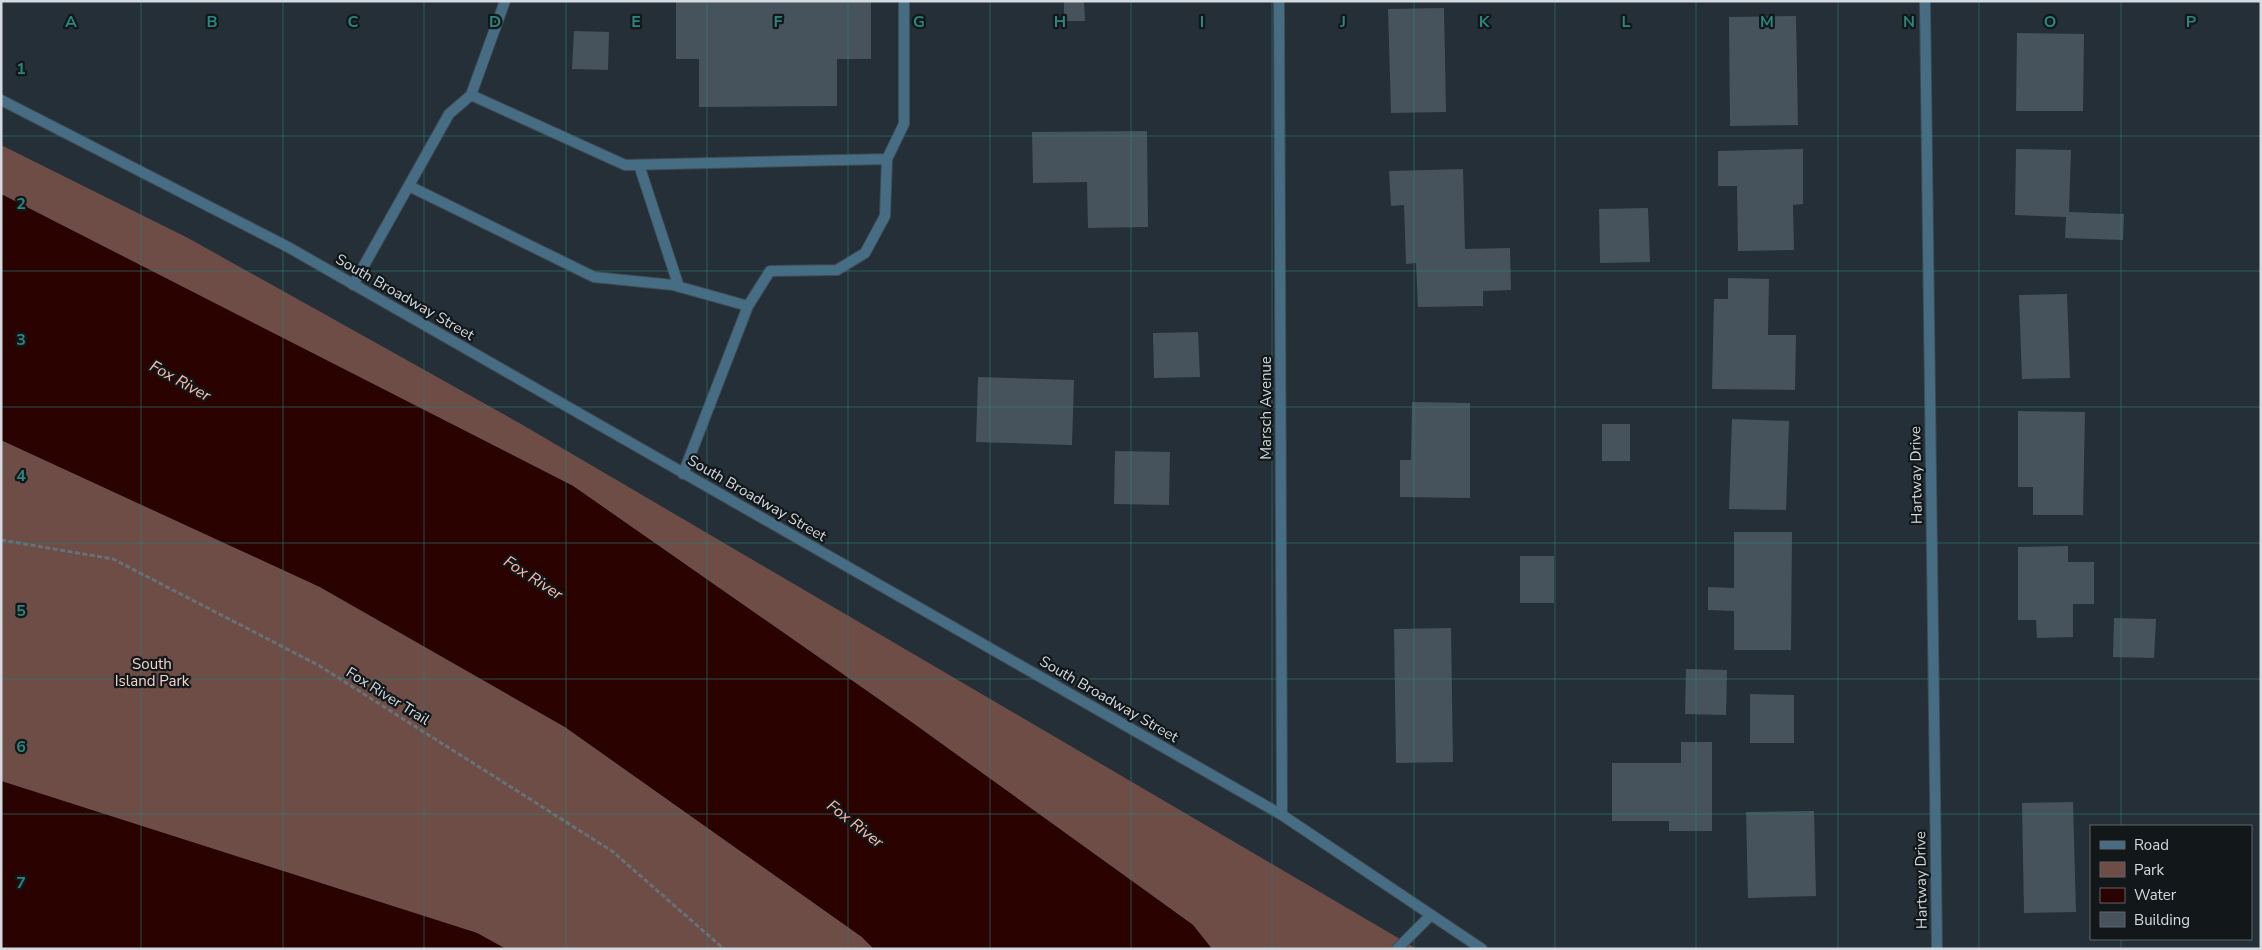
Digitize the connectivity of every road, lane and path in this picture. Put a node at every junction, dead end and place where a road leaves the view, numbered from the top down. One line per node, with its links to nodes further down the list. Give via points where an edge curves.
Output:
1 (505, 1): 5 (street)
2 (904, 1): 7 (street, via 904,124)
3 (1279, 1): 15 (street, Marsch Avenue)
4 (1925, 1): 20 (street, Hartway Drive)
5 (471, 95): 8 (street, via 626,166); 9 (street, via 449,114)
6 (1, 100): 10 (street, South Broadway Street, via 288,247)
7 (887, 159): 8 (street); 12 (street, via 885,216 865,253 837,270 770,271)
8 (639, 166): 11 (street)
9 (409, 186): 10 (street); 11 (street, via 594,277)
10 (353, 285): 13 (street, South Broadway Street)
11 (679, 287): 12 (street)
12 (748, 306): 13 (street)
13 (683, 474): 15 (street, South Broadway Street)
14 (1, 540): 17 (path, Fox River Trail, via 113,560 318,665 612,851)
15 (1282, 815): 16 (street, South Broadway Street)
16 (1431, 915): 18 (street); 19 (street, South Broadway Street)
17 (724, 949)
18 (1397, 949)
19 (1482, 949)
20 (1937, 949)

